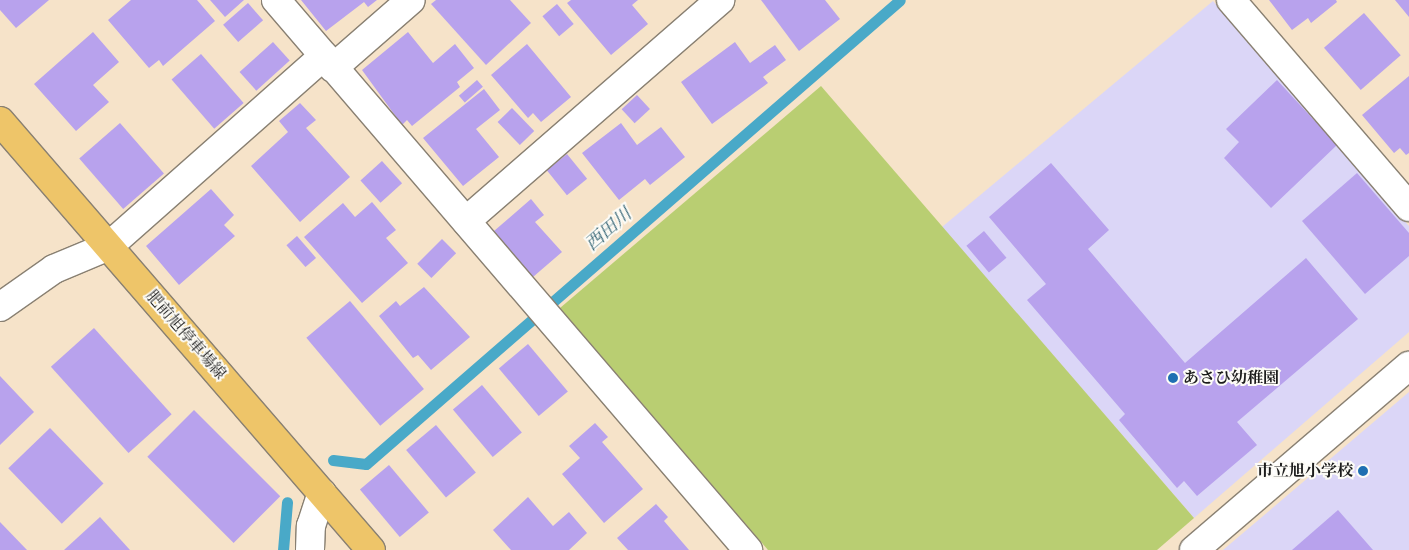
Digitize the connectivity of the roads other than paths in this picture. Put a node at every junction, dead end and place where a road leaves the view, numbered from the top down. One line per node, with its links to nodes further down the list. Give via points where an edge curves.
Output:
1 (276, 0): 5 (street)
2 (411, 0): 5 (street)
3 (720, 0): 8 (street)
4 (1231, 0): 7 (street)
5 (329, 62): 8 (street); 9 (street)
6 (0, 121): 9 (main road, 肥前旭停車場線)
7 (1409, 207)
8 (466, 221): 15 (street)
9 (109, 246): 10 (street, via 54,270); 12 (main road, 肥前旭停車場線)
10 (0, 307)
11 (1409, 366): 16 (street)
12 (322, 493): 13 (street, via 311,526); 14 (main road, 肥前旭停車場線)
13 (310, 550)
14 (371, 550)
15 (748, 550)
16 (1194, 550)

